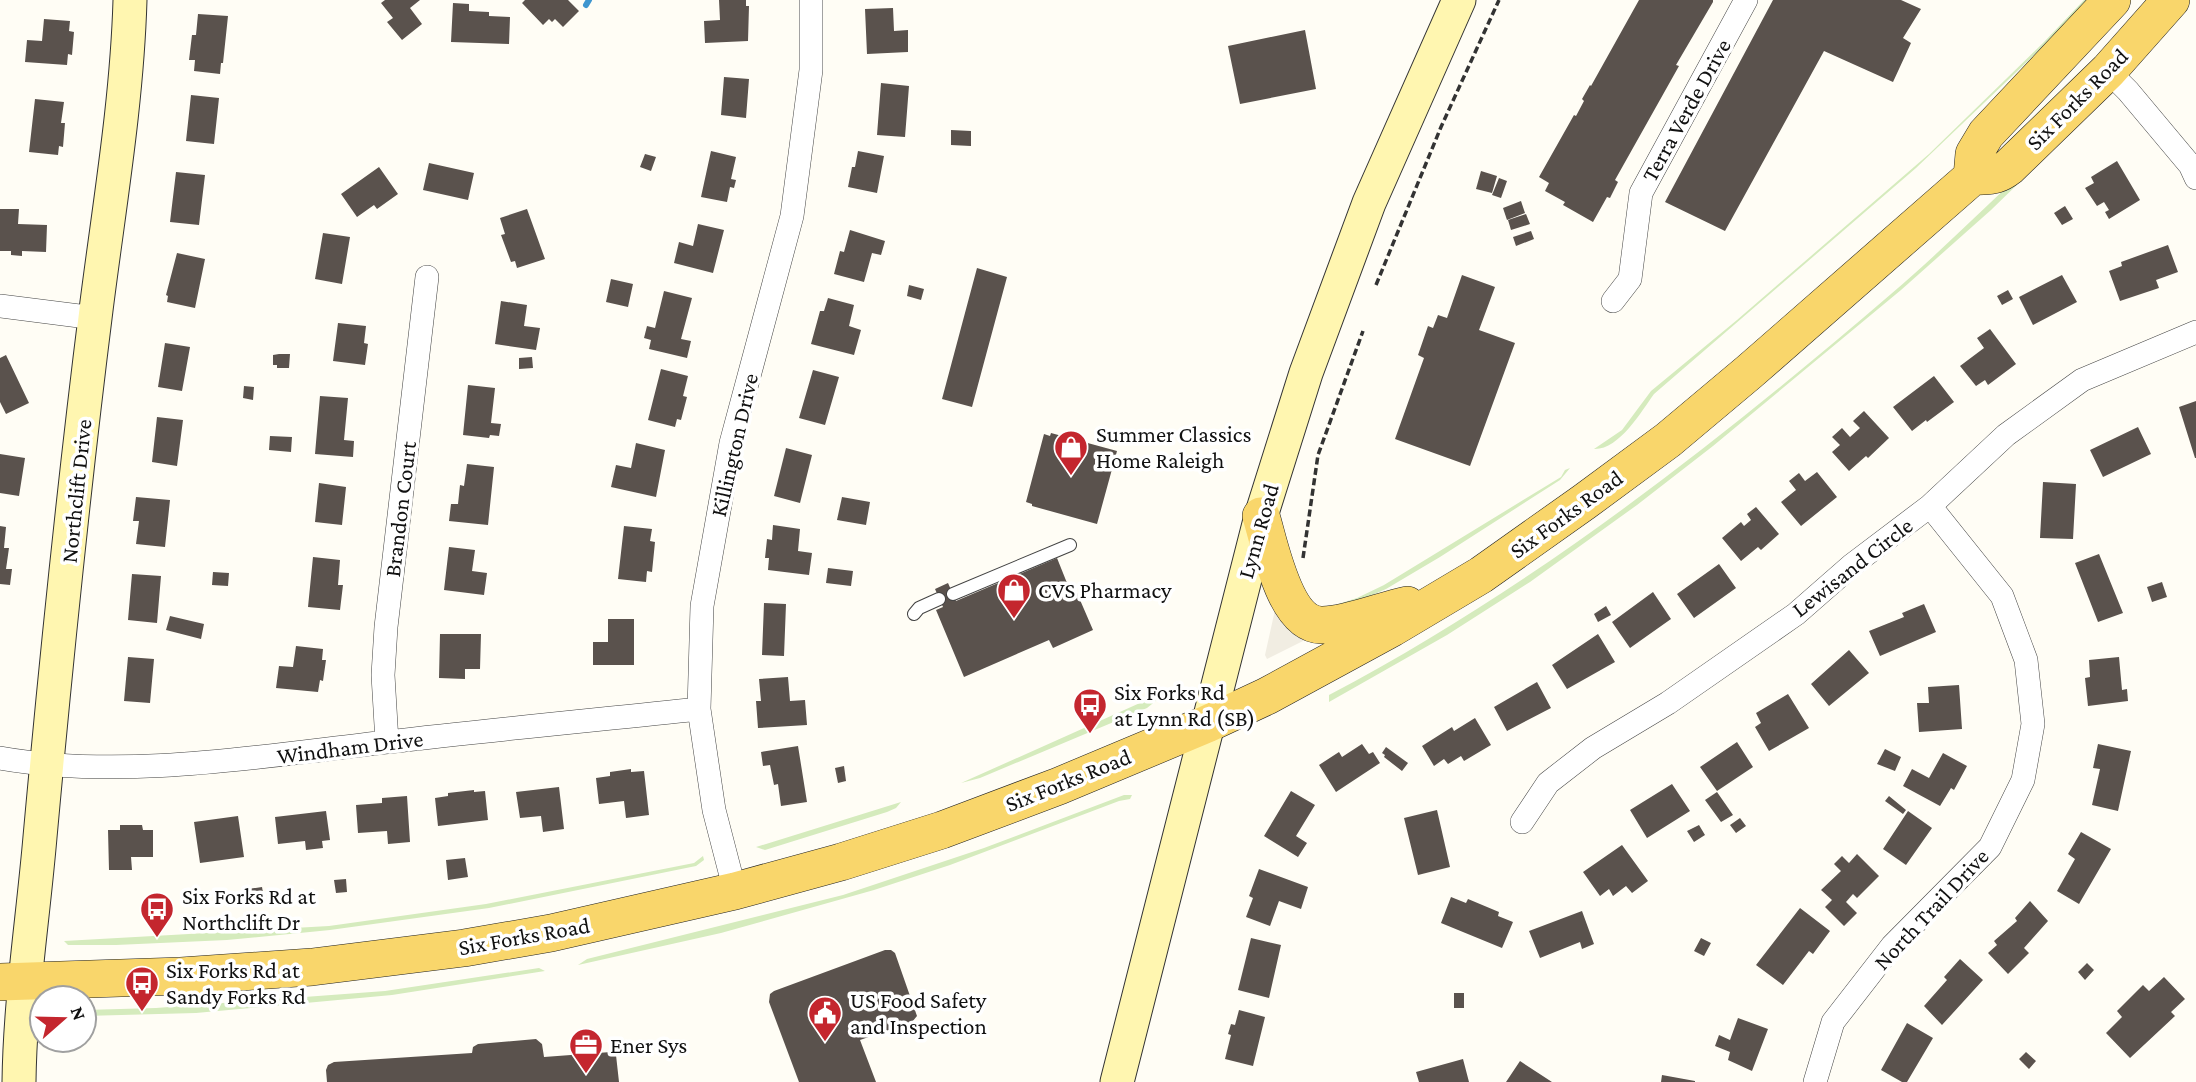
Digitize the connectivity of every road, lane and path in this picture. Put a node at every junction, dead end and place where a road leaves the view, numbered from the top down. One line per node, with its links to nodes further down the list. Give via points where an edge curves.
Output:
1 (130, 0): 15 (main road, Northclift Drive, via 129,47)
2 (811, 0): 26 (street, Killington Drive, via 811,69 792,216 731,443 702,606)
3 (1459, 0): 19 (main road, Lynn Road, via 1369,203 1306,373)
4 (1499, 0): 12 (path)
5 (1746, 0): 13 (street, Terra Verde Drive, via 1641,193 1630,279)
6 (2112, 0): 9 (main road, Six Forks Road, via 1986,134 1974,154)
7 (2171, 0): 8 (main road, Six Forks Road)
8 (2108, 71): 9 (main road, Six Forks Road, via 2000,174); 10 (street, via 2190,165)
9 (1972, 177): 24 (main road, Six Forks Road, via 1668,440)
10 (2196, 178)
11 (427, 277): 28 (street, Brandon Court, via 386,627)
12 (1376, 285)
13 (1612, 300)
14 (0, 306): 15 (street)
15 (95, 318): 30 (main road, Northclift Drive)
16 (1363, 331): 21 (path, via 1318,455)
17 (2196, 332): 18 (street, Lewisand Circle, via 2082,380 2006,435)
18 (1930, 506): 31 (street, Lewisand Circle, via 1796,614 1548,783); 36 (street, North Trail Drive, via 2002,596 2026,660 2033,724 2023,780 1990,847 1892,946 1833,1021)
19 (1261, 516): 24 (main road, via 1280,582 1293,606 1309,622 1321,625); 27 (main road, Lynn Road)
20 (1070, 545): 22 (lane)
21 (1302, 565)
22 (953, 594)
23 (939, 599): 25 (lane)
24 (1436, 603): 27 (main road, Six Forks Road)
25 (914, 614)
26 (699, 709): 28 (street, Windham Drive); 32 (street, Killington Drive, via 714,810)
27 (1207, 724): 32 (main road, Six Forks Road, via 942,830); 35 (main road, Lynn Road)
28 (387, 742): 30 (street, Windham Drive, via 160,766)
29 (0, 758): 30 (street, Windham Drive)
30 (47, 765): 33 (main road, Northclift Drive)
31 (1522, 822)
32 (735, 891): 33 (main road, Six Forks Road, via 464,948 312,967)
33 (13, 982): 34 (main road, Northclift Drive, via 20,1032)
34 (19, 1082)
35 (1117, 1082)
36 (1815, 1082)

